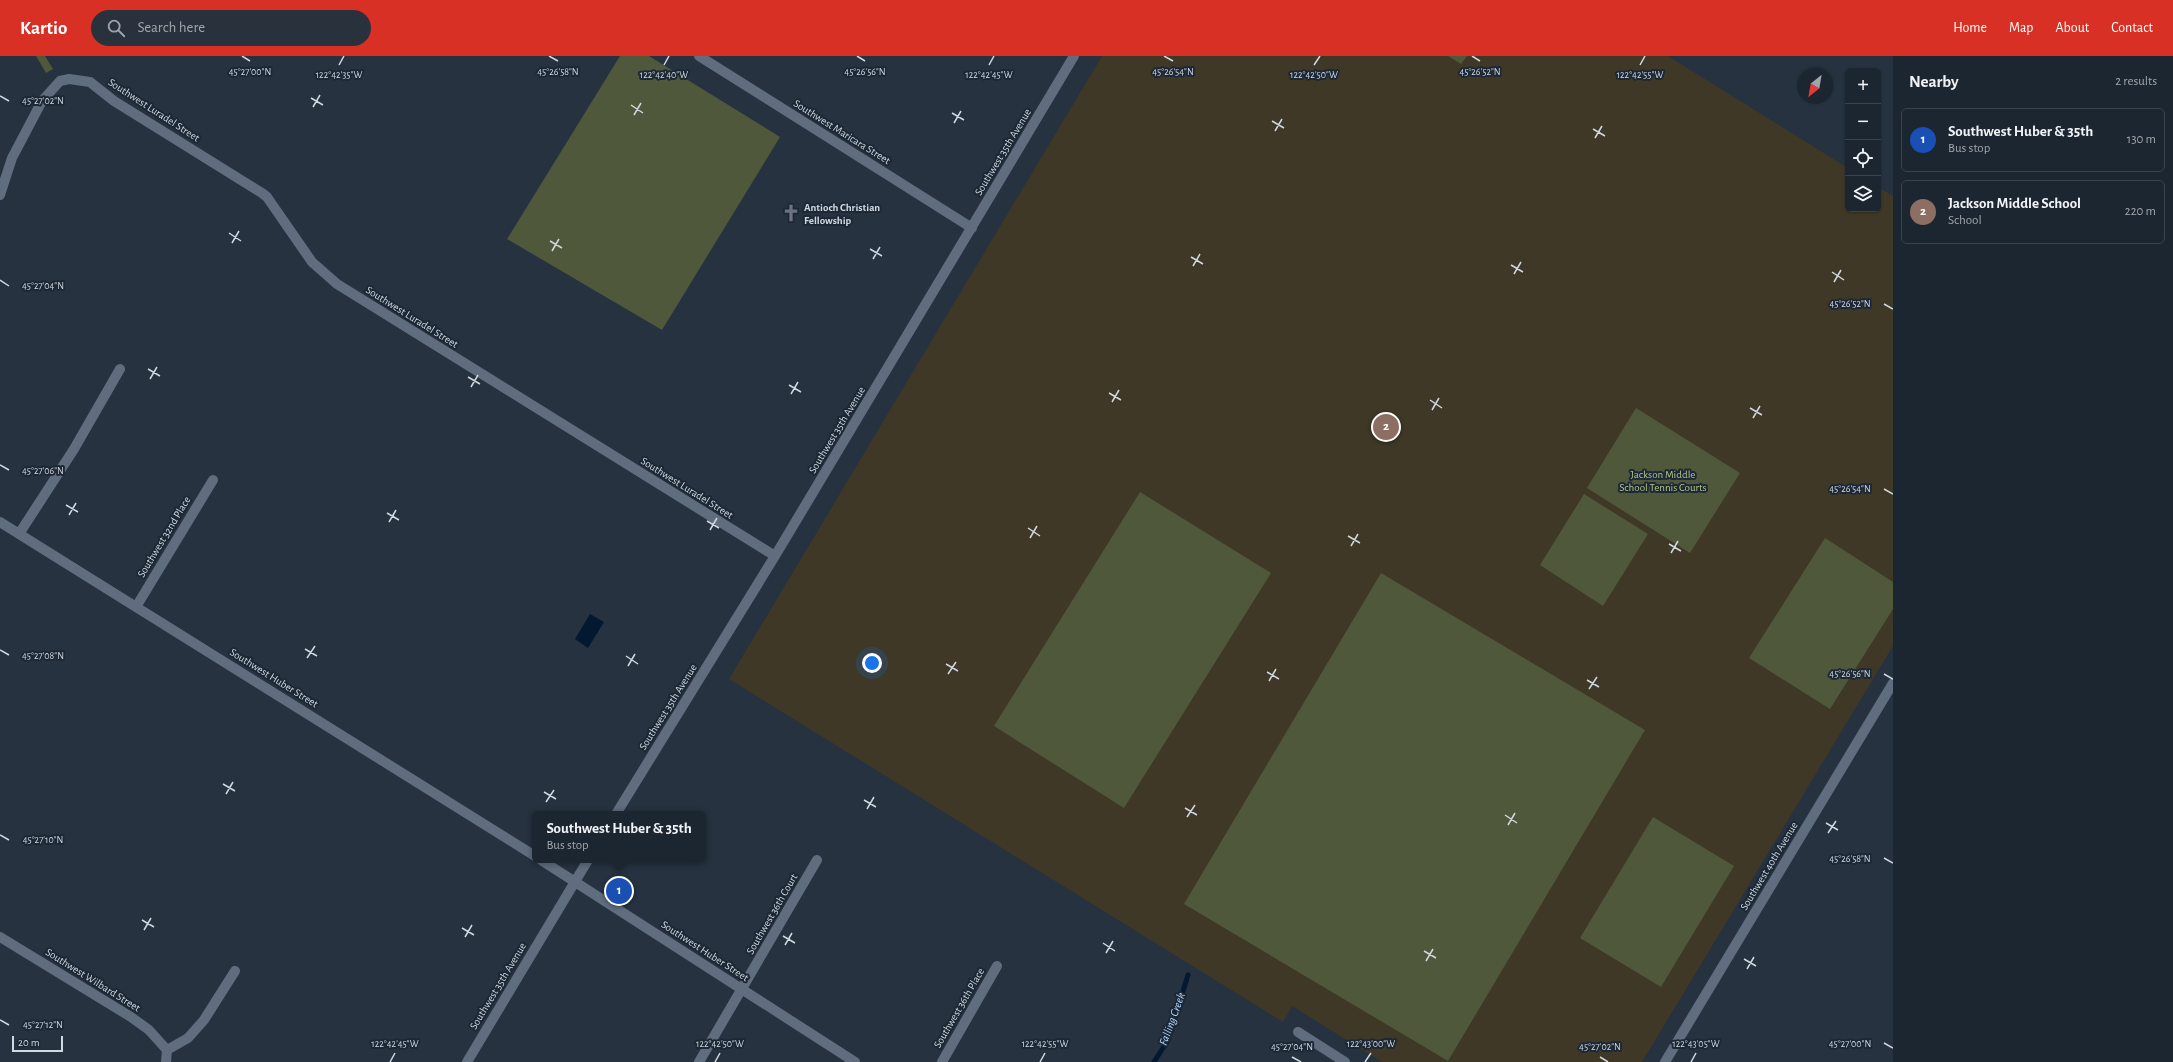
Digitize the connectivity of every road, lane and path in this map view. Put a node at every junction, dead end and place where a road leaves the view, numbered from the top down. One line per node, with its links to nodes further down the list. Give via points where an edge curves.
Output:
1 (699, 56): 4 (street, Southwest Maricara Street)
2 (1074, 56): 4 (street, Southwest 35th Avenue)
3 (0, 196): 9 (street, Southwest Luradel Street, via 16,148 42,101 60,81 69,79 90,82 114,101 267,197 312,262 337,284)
4 (972, 228): 9 (street, Southwest 35th Avenue)
5 (120, 369): 8 (street, via 74,448)
6 (213, 480): 10 (street, Southwest 32nd Place)
7 (0, 522): 8 (street, Southwest Huber Street)
8 (19, 534): 10 (street, Southwest Huber Street)
9 (775, 556): 12 (street, Southwest 35th Avenue)
10 (136, 607): 13 (street, Southwest Huber Street)
11 (1893, 683): 30 (street, Southwest 40th Avenue)
12 (618, 811)
13 (532, 854)
14 (817, 860): 21 (street, Southwest 36th Court)
15 (546, 863): 17 (street, Southwest Huber Street)
16 (586, 863): 17 (street, Southwest 35th Avenue)
17 (575, 881): 21 (street, Southwest Huber Street); 25 (street, Southwest 35th Avenue)
18 (0, 937): 23 (street, Southwest Wilbard Street, via 131,1017 149,1030)
19 (997, 966): 28 (street, Southwest 36th Place)
20 (235, 971): 23 (street, via 204,1020 188,1038)
21 (742, 989): 26 (street, Southwest 36th Court); 27 (street, Southwest Huber Street)
22 (1298, 1032): 29 (street)
23 (167, 1050): 24 (street)
24 (166, 1062)
25 (467, 1062)
26 (699, 1062)
27 (855, 1062)
28 (942, 1062)
29 (1345, 1062)
30 (1665, 1062)

